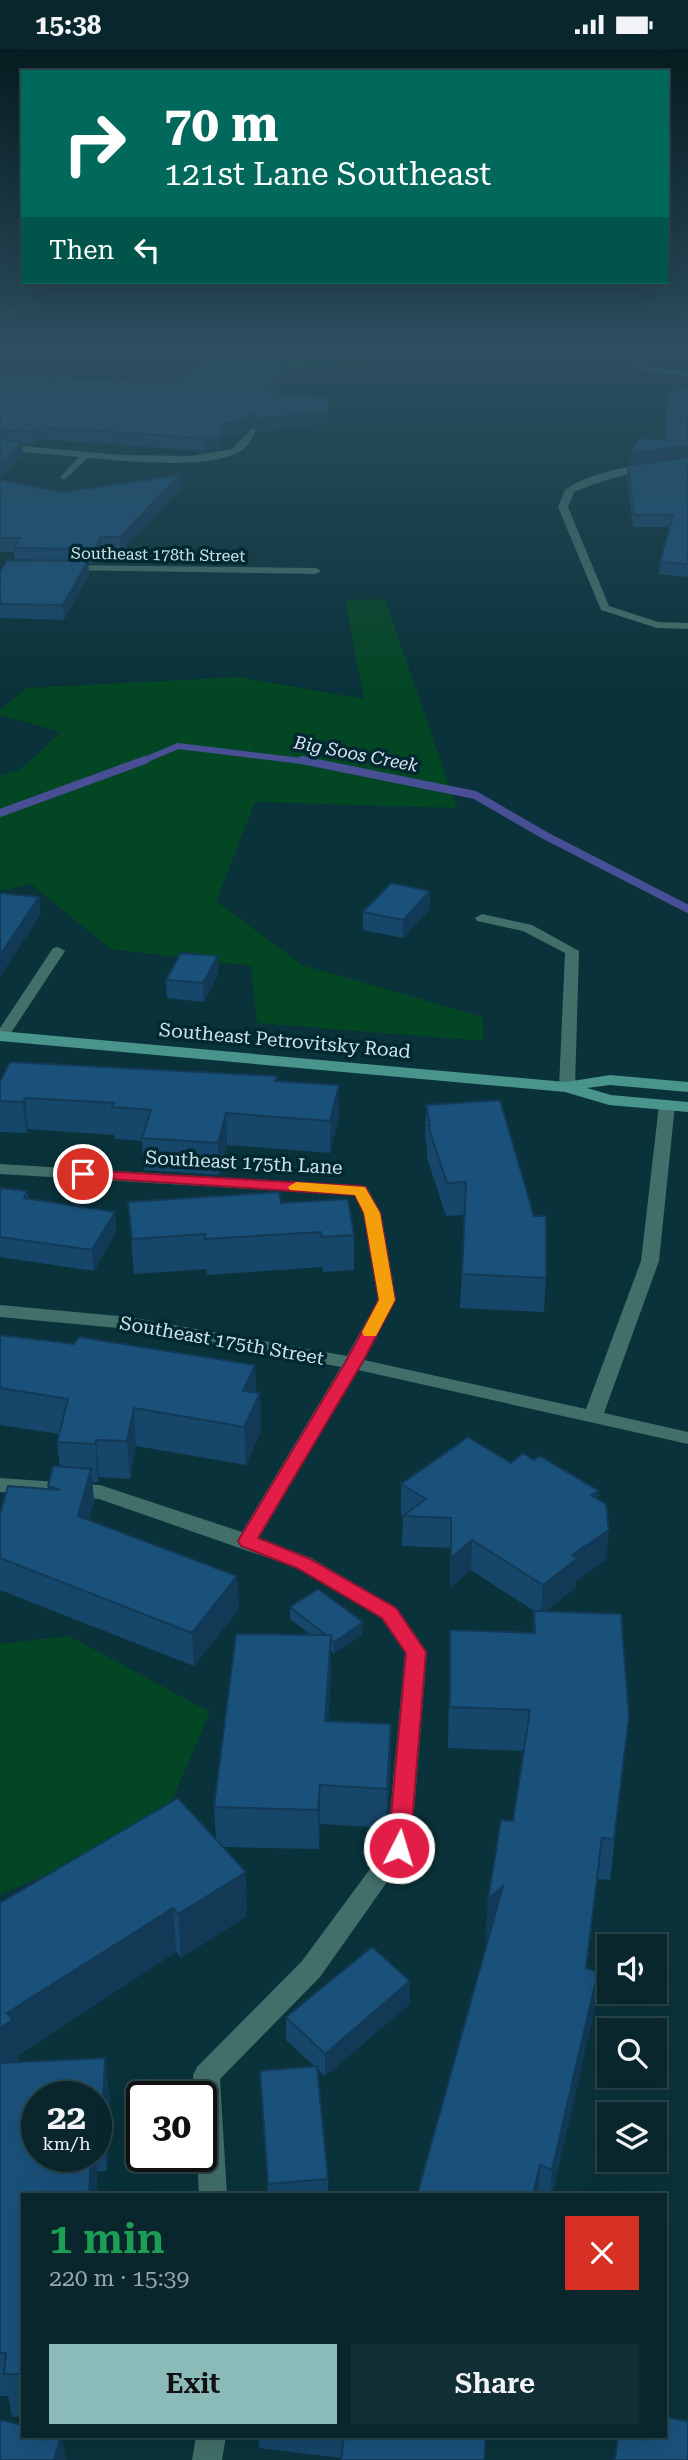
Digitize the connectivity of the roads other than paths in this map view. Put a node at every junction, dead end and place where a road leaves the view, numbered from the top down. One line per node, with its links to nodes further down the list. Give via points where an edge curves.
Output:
1 (78, 463): 3 (street)
2 (688, 463): 6 (street, via 635,467 602,476 570,490 563,507 605,608 657,625)
3 (64, 477)
4 (55, 568): 5 (street, Southeast 178th Street)
5 (316, 571)
6 (688, 626)
7 (482, 918): 10 (street, via 527,928 572,951)
8 (58, 951): 9 (street)
9 (1, 1036): 10 (main road, Southeast Petrovitsky Road)
10 (567, 1087): 11 (main road, Southeast Petrovitsky Road, via 610,1080); 12 (main road, Southeast Petrovitsky Road, via 609,1100)
11 (688, 1087)
12 (667, 1105): 13 (main road, Southeast Petrovitsky Road); 17 (street, via 650,1261)
13 (688, 1107)
14 (0, 1169): 16 (street, Southeast 175th Lane, via 360,1190 372,1213 387,1300)
15 (0, 1311): 16 (street, Southeast 175th Street, via 129,1323)
16 (354, 1363): 17 (street, Southeast 175th Street); 20 (street)
17 (593, 1417): 18 (street, Southeast 175th Street)
18 (688, 1438)
19 (0, 1485): 20 (street, via 100,1492)
20 (247, 1541): 21 (street, via 304,1563 389,1613 416,1652 399,1848 311,1969 206,2075)
21 (213, 2193)
22 (211, 2438): 23 (street)
23 (207, 2460)

